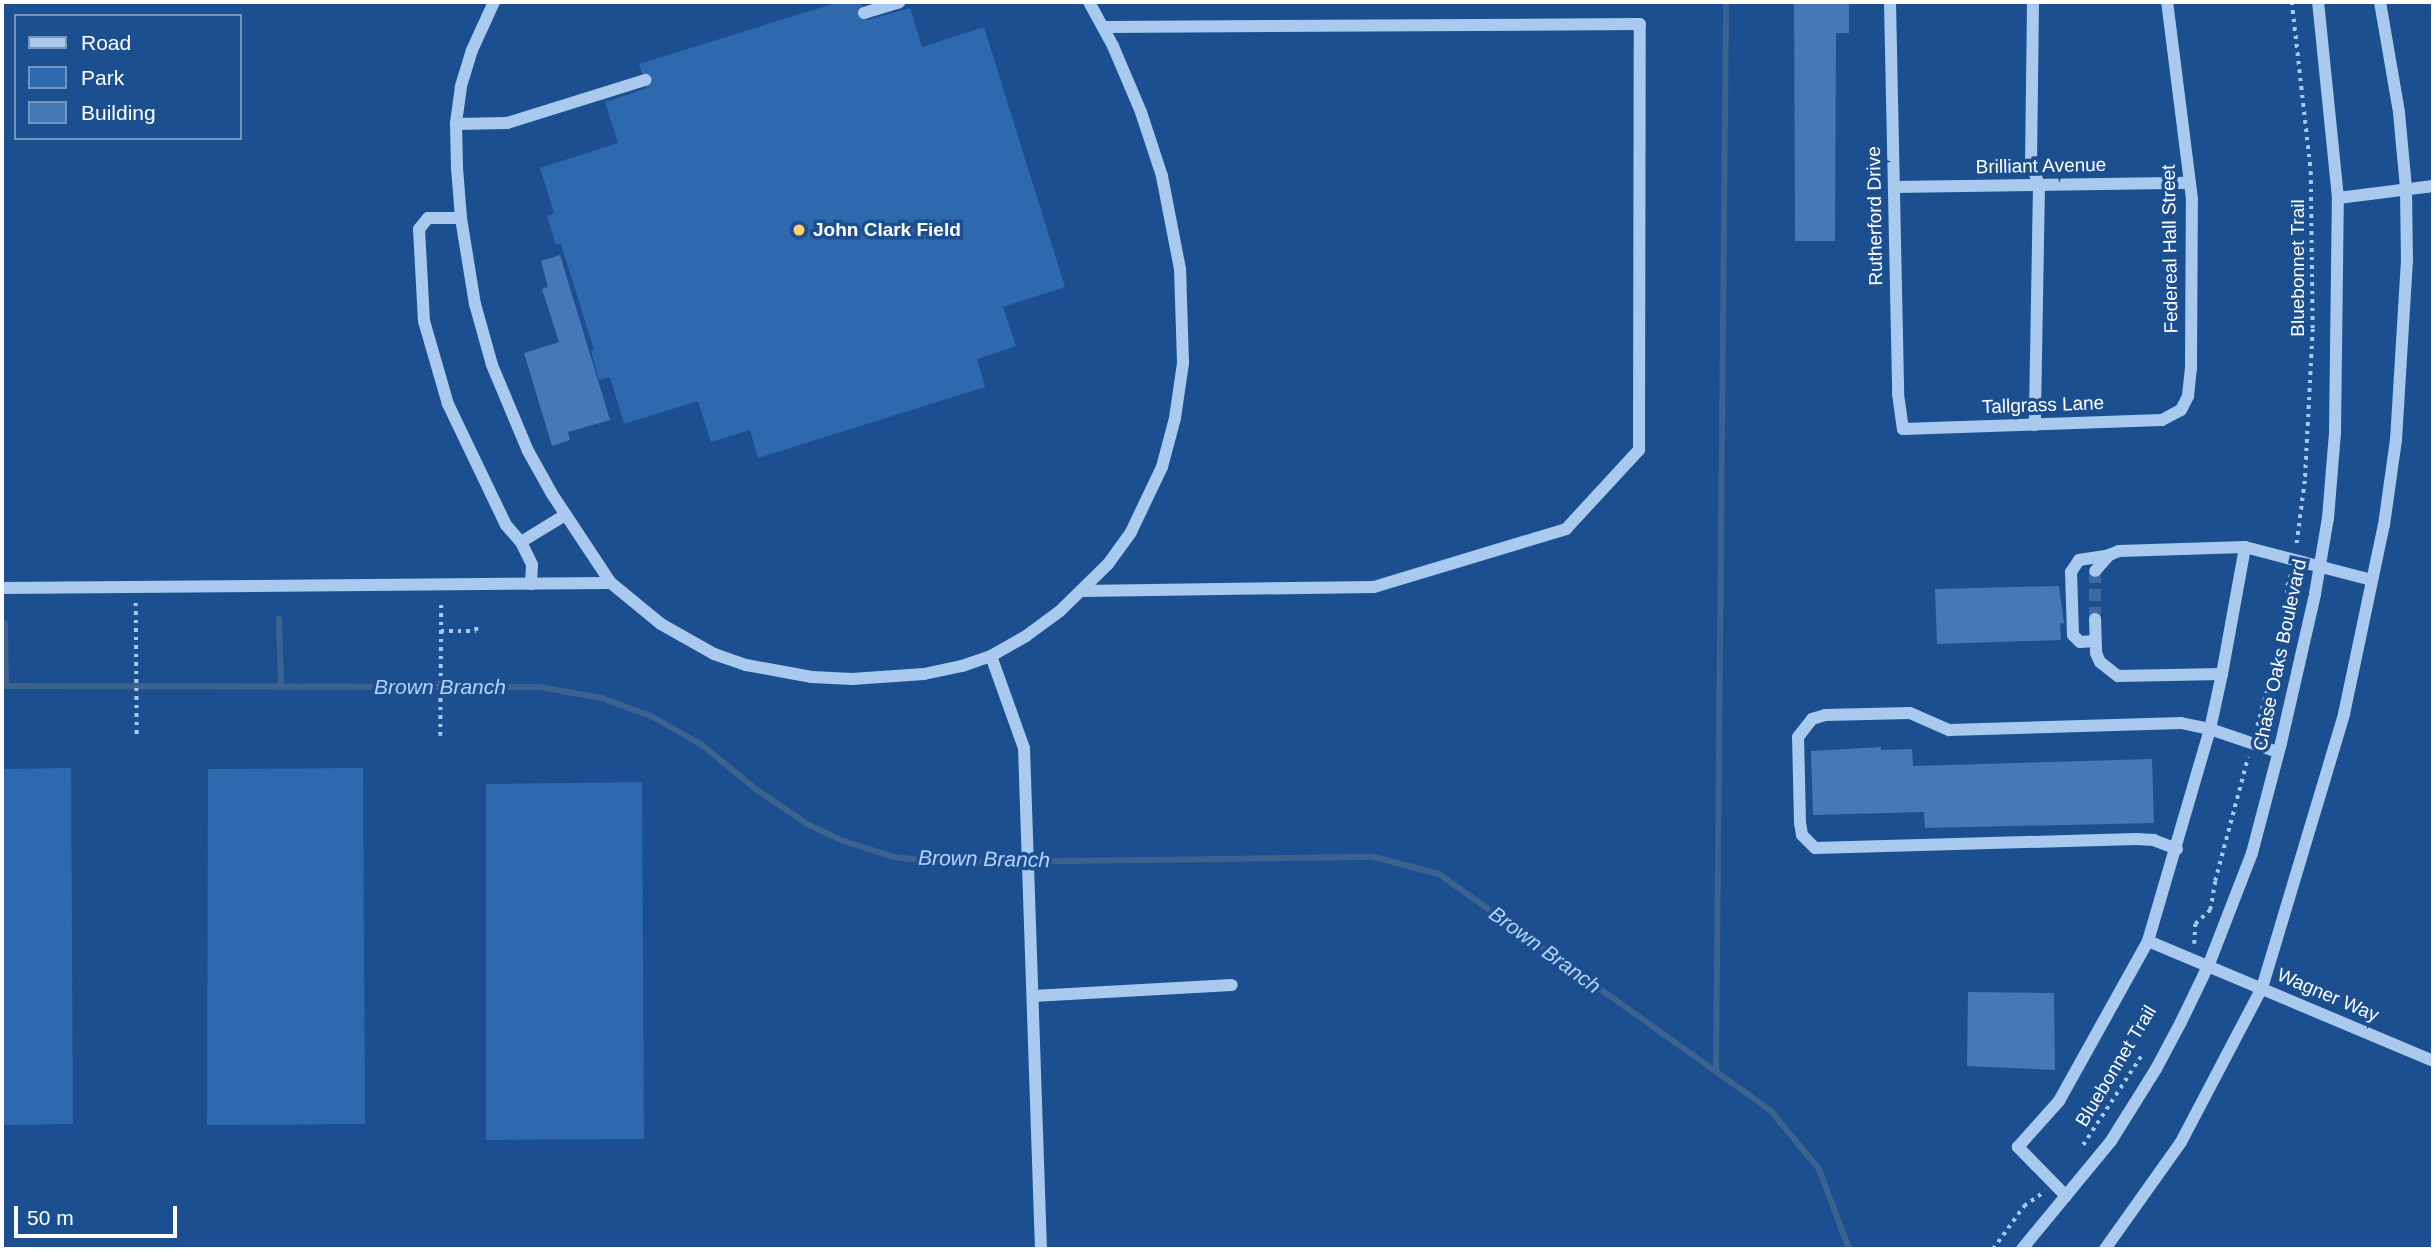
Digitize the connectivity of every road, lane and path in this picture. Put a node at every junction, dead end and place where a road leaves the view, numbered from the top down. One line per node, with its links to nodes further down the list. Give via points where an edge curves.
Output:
1 (494, 2): 13 (street, via 472,50)
2 (899, 2): 10 (street)
3 (1089, 2): 11 (street)
4 (1890, 2): 17 (street, Rutherford Drive)
5 (2033, 2): 15 (street, via 2031,163)
6 (2167, 2): 14 (street, Federeal Hall Street)
7 (2292, 2): 25 (path, Bluebonnet Trail, via 2312,198 2313,329)
8 (2318, 2): 19 (street, Chase Oaks Boulevard)
9 (2380, 2): 18 (street, via 2399,112)
10 (864, 13)
11 (1104, 27): 38 (street, via 1141,112 1162,176 1180,269 1185,337 1175,418 1161,467 1131,532); 38 (street, via 1640,24 1639,450 1566,529 1374,587)
12 (645, 80): 13 (street, via 507,123)
13 (456, 124): 20 (street)
14 (2190, 183): 15 (street, Brilliant Avenue); 21 (street, Federeal Hall Street, via 2191,368 2188,396)
15 (2039, 185): 17 (street, Brilliant Avenue); 22 (street)
16 (2433, 186): 18 (street)
17 (1894, 187): 23 (street, Rutherford Drive, via 1898,394)
18 (2406, 188): 19 (street); 32 (street, via 2407,262 2396,439)
19 (2338, 198): 29 (street, Chase Oaks Boulevard, via 2335,433)
20 (461, 218): 24 (street, via 475,304 492,365 528,451); 26 (street, via 428,218 419,229 424,321 448,404 506,525)
21 (2181, 410): 22 (street, Tallgrass Lane, via 2162,420)
22 (2035, 425): 23 (street, Tallgrass Lane)
23 (1903, 429)
24 (565, 515): 26 (street); 33 (street)
25 (2298, 535)
26 (521, 542): 34 (street, via 531,565)
27 (2245, 547): 28 (street); 29 (street); 44 (street)
28 (2109, 555): 30 (street); 42 (street, via 2079,560 2071,572 2073,635 2080,642)
29 (2320, 565): 32 (street); 49 (street, Chase Oaks Boulevard)
30 (2095, 571)
31 (2291, 574): 45 (path, via 2287,619)
32 (2372, 580): 56 (street, via 2344,714)
33 (611, 583): 34 (street); 43 (street, via 684,639 714,654 778,673 889,677 962,666)
34 (531, 584): 35 (street)
35 (440, 585): 36 (street); 41 (path)
36 (136, 587): 37 (street); 47 (path)
37 (2, 588)
38 (1082, 591): 43 (street, via 1026,636)
39 (2095, 620): 42 (street)
40 (476, 623): 41 (path, via 476,631)
41 (441, 631): 48 (path)
42 (2095, 641): 44 (street, via 2100,662 2118,676)
43 (991, 656): 57 (street, via 1024,748)
44 (2222, 674): 46 (street)
45 (2257, 727)
46 (2210, 729): 49 (street); 51 (street); 51 (street, via 2181,723 1949,730 1910,713 1825,715 1812,719 1798,737 1800,823 1802,835 1815,848 2136,839)
47 (137, 735)
48 (440, 736)
49 (2278, 752): 54 (street, Chase Oaks Boulevard, via 2252,852)
50 (2248, 760): 53 (path, via 2210,910 2195,924)
51 (2177, 849): 52 (street)
52 (2148, 941): 54 (street, Wagner Way); 61 (street, via 2059,1101 2018,1147)
53 (2194, 942)
54 (2208, 964): 56 (street, Wagner Way); 61 (street, Chase Oaks Boulevard, via 2139,1096)
55 (1232, 985): 57 (street)
56 (2262, 989): 59 (street, Wagner Way); 66 (street, via 2180,1142)
57 (1033, 996): 63 (street)
58 (2144, 1052): 60 (path, Bluebonnet Trail)
59 (2433, 1060)
60 (2082, 1147)
61 (2066, 1196): 65 (street, Chase Oaks Boulevard)
62 (2038, 1197): 64 (path, via 2024,1206)
63 (1041, 1249)
64 (1993, 1249)
65 (2022, 1249)
66 (2105, 1249)

